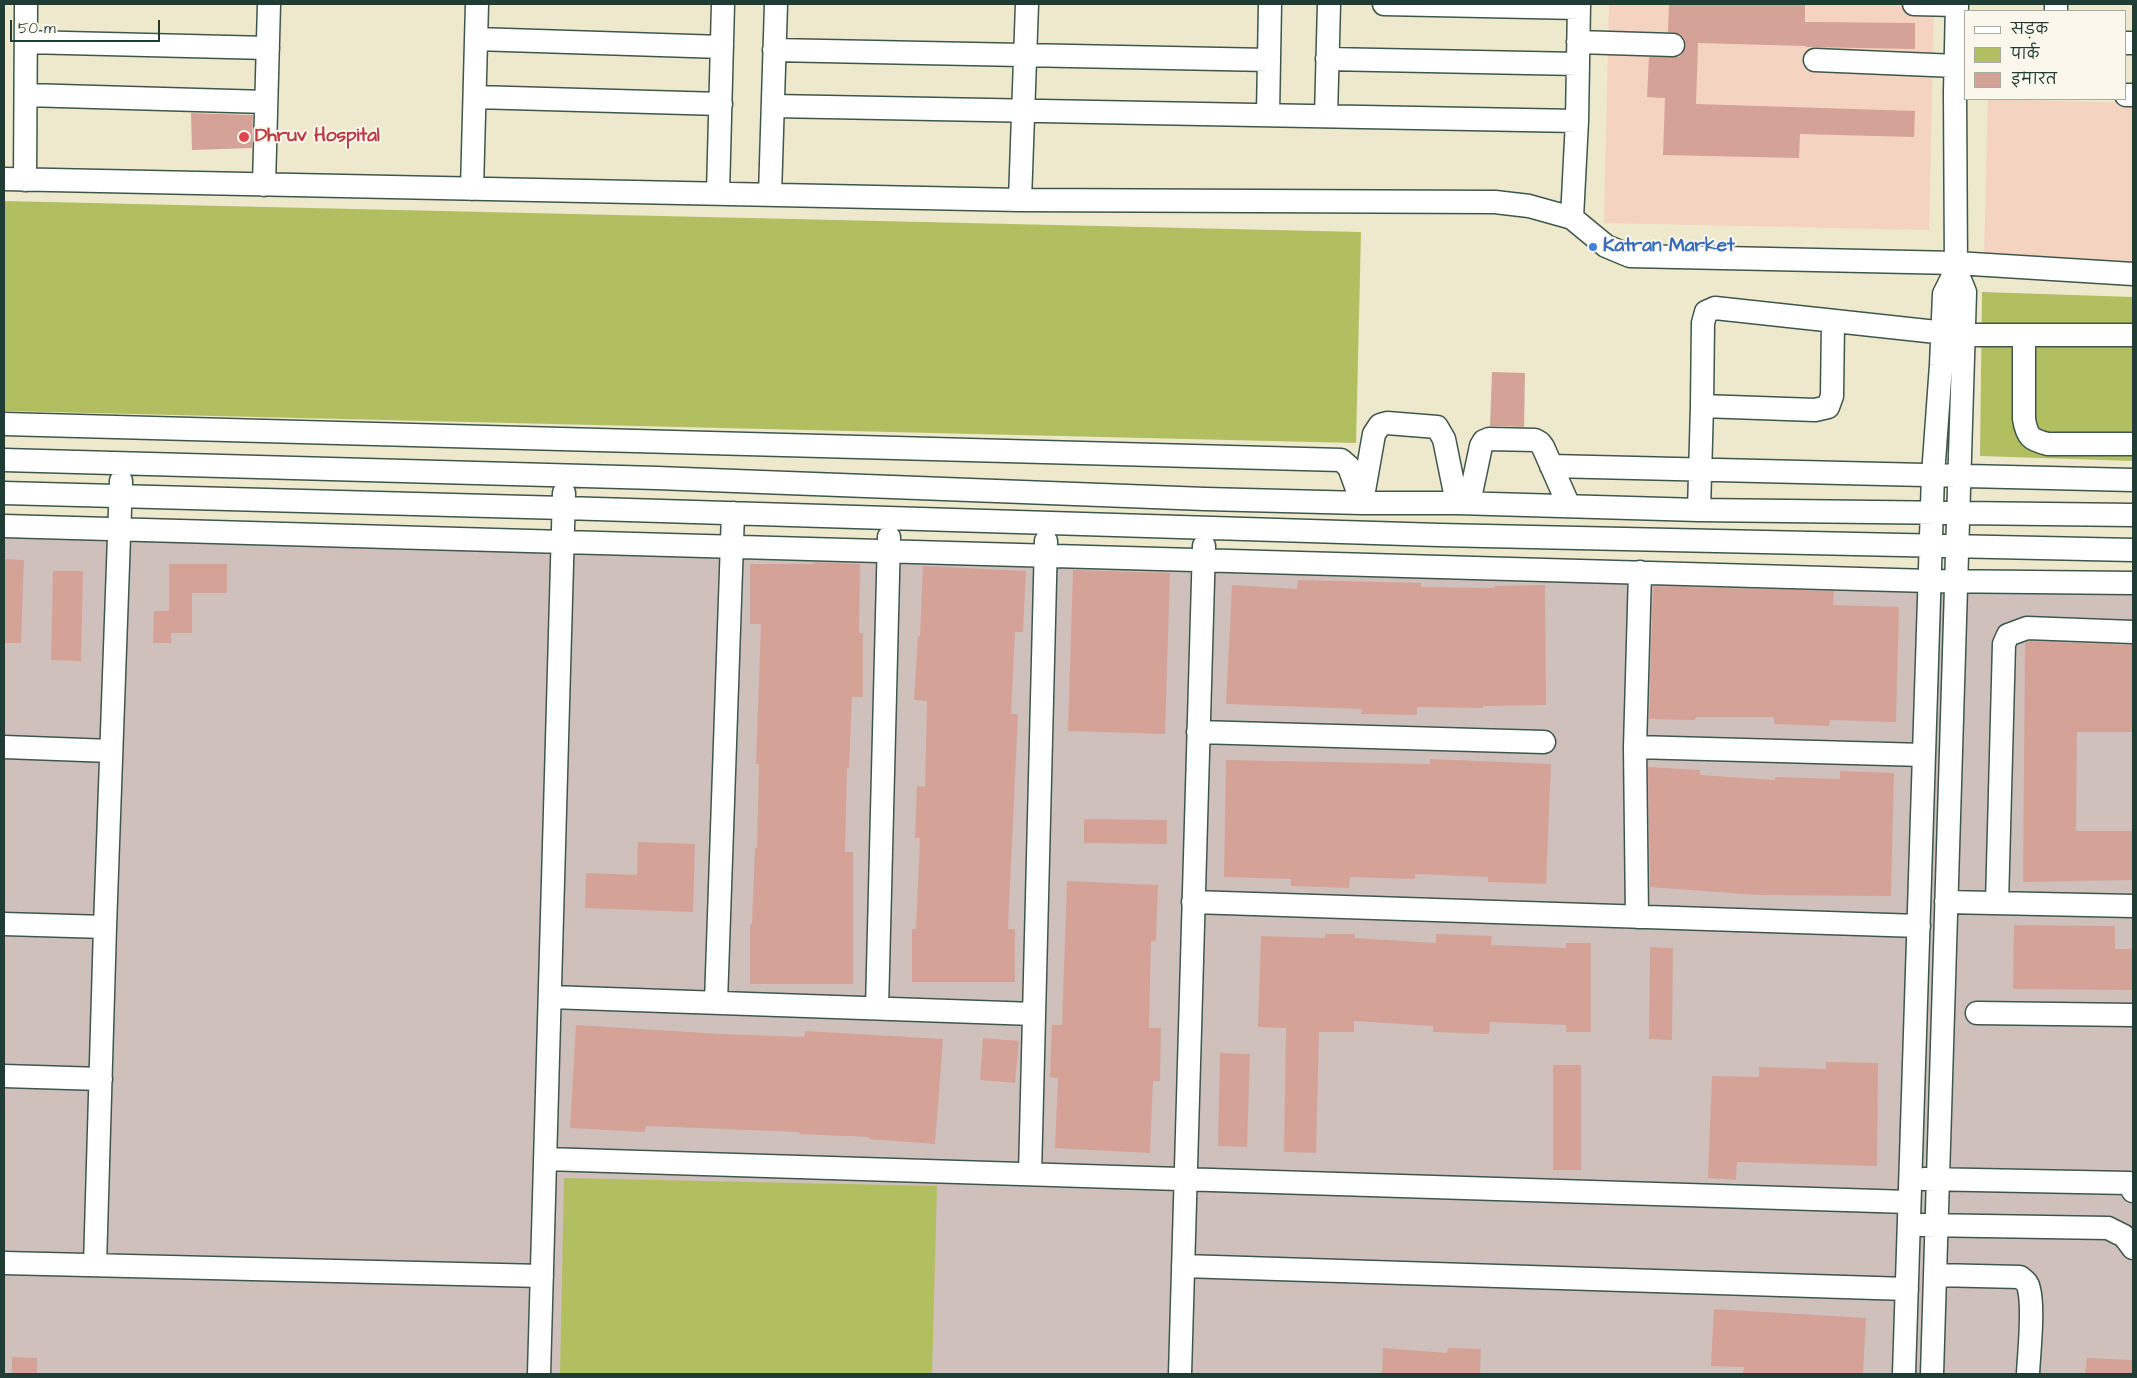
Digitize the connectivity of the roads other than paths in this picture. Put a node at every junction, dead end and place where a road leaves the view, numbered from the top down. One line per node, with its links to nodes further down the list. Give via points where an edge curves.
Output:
1 (26, 4): 15 (street)
2 (269, 4): 18 (street)
3 (477, 4): 14 (street)
4 (723, 4): 17 (street)
5 (776, 4): 19 (street)
6 (1027, 4): 21 (street)
7 (1270, 4): 23 (street)
8 (1329, 4): 22 (street)
9 (1384, 4): 12 (street)
10 (1914, 4): 11 (street)
11 (1957, 4): 25 (street)
12 (1520, 5): 13 (street)
13 (1579, 6): 20 (street)
14 (476, 39): 17 (street); 28 (street)
15 (26, 42): 18 (street); 27 (street)
16 (1673, 45): 20 (street)
17 (722, 47): 30 (street)
18 (268, 48): 29 (street)
19 (774, 50): 21 (street); 31 (street)
20 (1578, 53): 22 (street); 35 (street)
21 (1025, 56): 23 (street); 32 (street)
22 (1327, 59): 34 (street)
23 (1269, 60): 33 (street)
24 (1815, 60): 25 (street)
25 (1956, 66): 26 (street)
26 (1960, 92): 43 (street)
27 (26, 95): 29 (street); 36 (street)
28 (475, 97): 30 (street); 38 (street)
29 (266, 102): 37 (street)
30 (720, 104): 39 (street)
31 (773, 106): 32 (street); 40 (street)
32 (1023, 110): 33 (street); 41 (street)
33 (1268, 114): 34 (street)
34 (1326, 116): 35 (street)
35 (1577, 120): 42 (street)
36 (15, 180): 37 (street)
37 (264, 185): 38 (street)
38 (472, 189): 39 (street)
39 (718, 193): 40 (street)
40 (770, 195): 41 (street)
41 (1020, 200): 42 (street, via 1496,202 1529,206)
42 (1572, 218): 43 (street, via 1606,246 1630,256)
43 (1956, 267): 44 (street); 46 (street, via 1966,292)
44 (2133, 274)
45 (1833, 322): 46 (street); 49 (street, via 1832,396 1828,407 1815,410); 49 (street, via 1715,308 1706,312 1703,323)
46 (1953, 334): 47 (street); 57 (street); 58 (street)
47 (2024, 335): 48 (street); 51 (street, via 2024,419 2026,431 2035,440 2048,444)
48 (2133, 335)
49 (1702, 406): 55 (street)
50 (4, 424): 63 (street, via 1341,460 1349,467)
51 (2133, 444)
52 (4, 460): 53 (street)
53 (122, 463): 56 (street); 61 (street)
54 (1552, 466): 55 (street); 64 (street, via 1540,443 1535,440 1484,441); 65 (street)
55 (1700, 468): 57 (street); 67 (street)
56 (565, 475): 62 (street); 66 (street)
57 (1933, 475): 58 (street); 68 (street)
58 (1959, 475): 59 (street); 70 (street)
59 (2133, 480)
60 (4, 493): 61 (street)
61 (120, 496): 66 (street); 76 (street)
62 (1205, 499): 63 (street); 75 (street)
63 (1362, 503): 64 (street); 64 (street, via 1374,434 1387,423 1437,427 1444,439)
64 (1463, 503): 65 (street)
65 (1569, 506): 67 (street)
66 (564, 508): 69 (street); 77 (street)
67 (1699, 510): 68 (street)
68 (1932, 512): 70 (street); 78 (street)
69 (732, 513): 72 (street); 79 (street)
70 (1958, 514): 71 (street); 80 (street)
71 (2133, 515)
72 (889, 518): 73 (street); 82 (street)
73 (1047, 523): 75 (street); 83 (street)
74 (4, 526): 76 (street)
75 (1204, 528): 78 (street); 84 (street)
76 (119, 529): 77 (street); 94 (street)
77 (563, 542): 79 (street); 104 (street)
78 (1931, 545): 80 (street); 86 (street)
79 (731, 546): 82 (street); 105 (street)
80 (1957, 546): 81 (street); 87 (street)
81 (2133, 550)
82 (888, 551): 83 (street); 106 (street)
83 (1046, 556): 84 (street); 108 (street)
84 (1204, 560): 85 (street); 90 (street)
85 (1640, 572): 86 (street); 93 (street)
86 (1930, 581): 87 (street); 95 (street)
87 (1955, 581): 88 (street); 97 (street)
88 (2133, 583)
89 (2133, 632): 98 (street, via 2027,628 2008,635 2004,644)
90 (1198, 732): 91 (street); 96 (street)
91 (1544, 742)
92 (4, 747): 94 (street)
93 (1635, 747): 95 (street); 100 (street)
94 (111, 751): 103 (street)
95 (1924, 755): 102 (street)
96 (1193, 902): 100 (street); 115 (street)
97 (1946, 902): 98 (street); 114 (street)
98 (1996, 903): 99 (street)
99 (2133, 906)
100 (1637, 916): 102 (street)
101 (4, 924): 103 (street)
102 (1918, 926): 117 (street)
103 (105, 927): 111 (street)
104 (550, 997): 105 (street); 112 (street)
105 (716, 1002): 106 (street)
106 (877, 1008): 108 (street)
107 (1977, 1013): 109 (street)
108 (1034, 1014): 113 (street)
109 (2133, 1015)
110 (4, 1076): 111 (street)
111 (101, 1079): 122 (street)
112 (545, 1159): 113 (street); 125 (street)
113 (1030, 1174): 115 (street)
114 (1937, 1178): 116 (street); 117 (street); 119 (street)
115 (1185, 1179): 117 (street); 123 (street)
116 (2132, 1183)
117 (1910, 1190): 118 (street)
118 (1909, 1225): 119 (street); 126 (street)
119 (1936, 1225): 120 (street, via 2108,1228 2124,1236); 124 (street)
120 (2133, 1248)
121 (4, 1263): 122 (street)
122 (95, 1265): 125 (street)
123 (1183, 1266): 126 (street); 128 (street)
124 (1935, 1275): 130 (street); 131 (street, via 2020,1277 2026,1282 2031,1304)
125 (542, 1276): 127 (street)
126 (1906, 1289): 129 (street)
127 (539, 1374)
128 (1180, 1374)
129 (1904, 1374)
130 (1932, 1374)
131 (2028, 1374)

